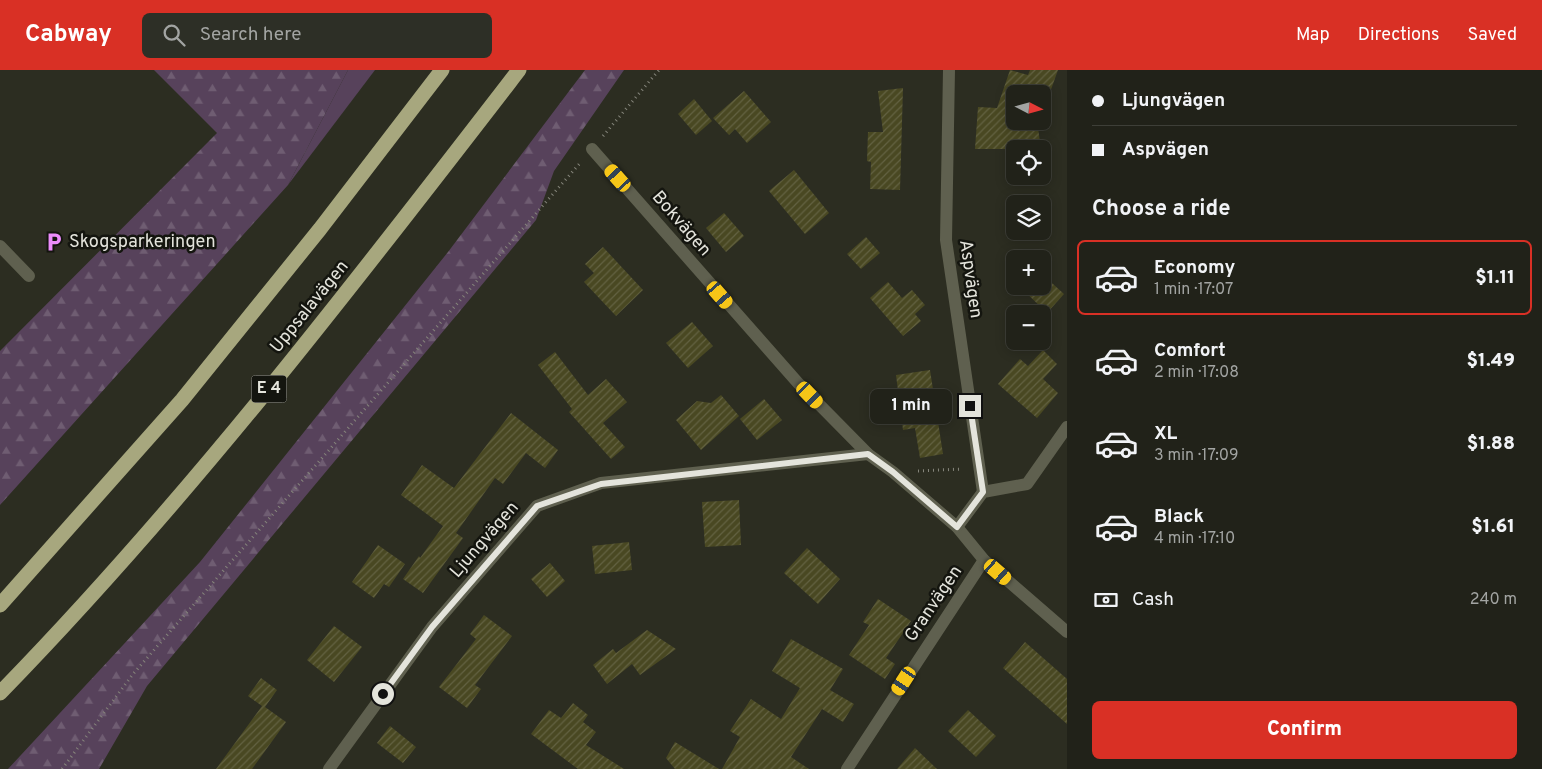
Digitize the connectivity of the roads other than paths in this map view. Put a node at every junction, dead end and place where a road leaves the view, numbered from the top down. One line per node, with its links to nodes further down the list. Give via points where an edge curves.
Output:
1 (442, 70): 12 (highway, via 320,229 182,400)
2 (519, 70): 14 (highway, Uppsalavägen / E 4, via 232,436 117,569)
3 (949, 70): 9 (street, Aspvägen, via 946,240)
4 (592, 150): 8 (street, Bokvägen, via 798,383)
5 (0, 246): 6 (street)
6 (30, 276)
7 (1067, 427): 9 (street, via 1027,484)
8 (868, 454): 10 (street, Bokvägen); 15 (street, Ljungvägen, via 601,484 537,506 432,627)
9 (983, 492): 10 (street)
10 (957, 527): 11 (street, Bokvägen)
11 (984, 560): 13 (street, Bokvägen); 16 (street, Granvägen)
12 (0, 606)
13 (1067, 632)
14 (0, 694)
15 (329, 769)
16 (847, 769)

